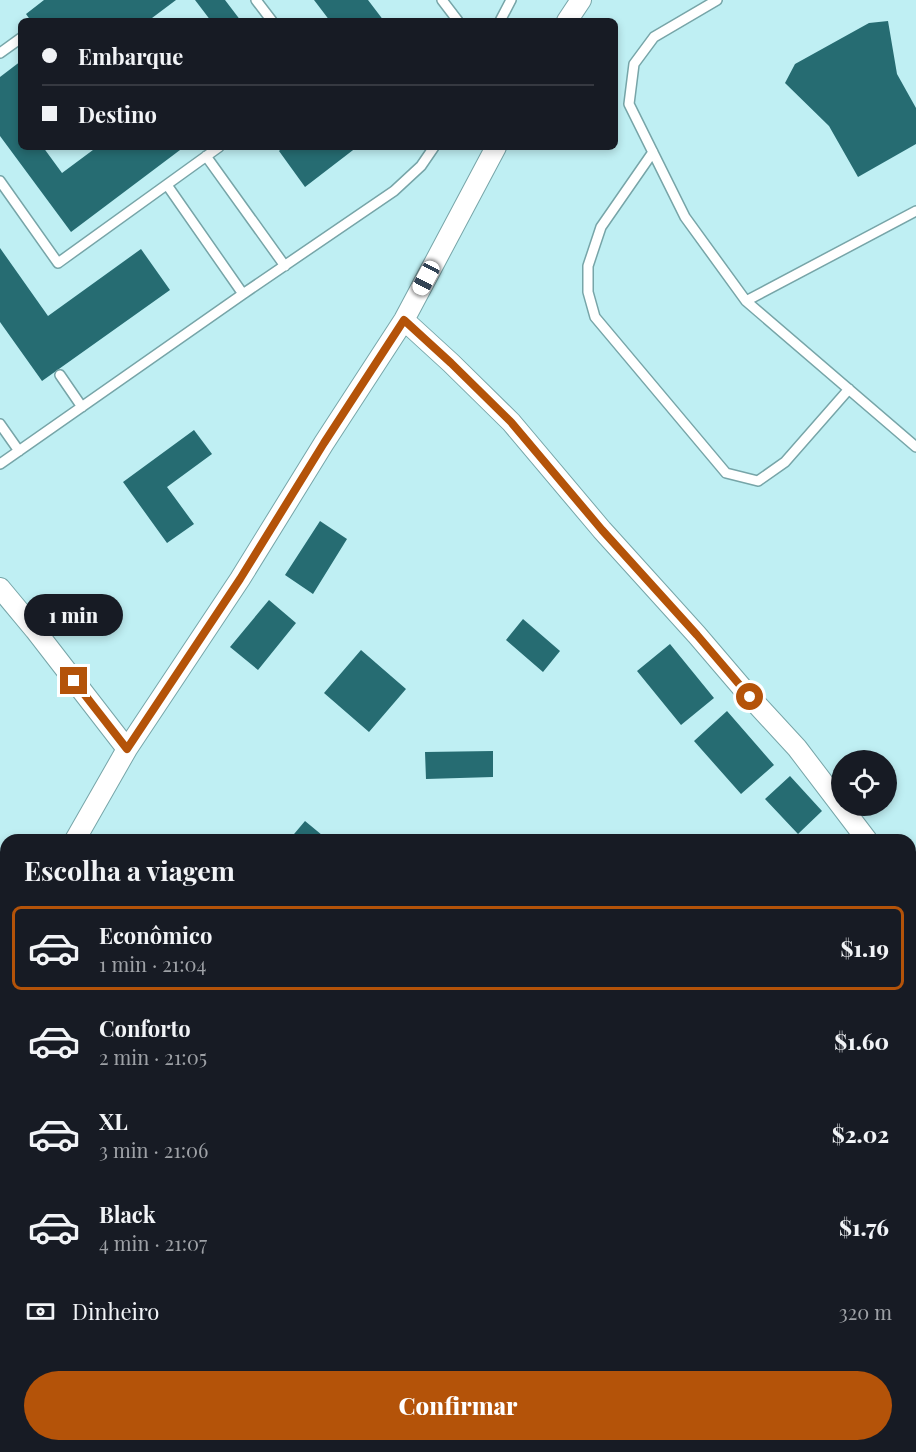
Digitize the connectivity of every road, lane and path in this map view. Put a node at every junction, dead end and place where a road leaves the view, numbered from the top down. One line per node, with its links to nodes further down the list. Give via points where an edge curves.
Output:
1 (256, 0): 6 (lane)
2 (442, 0): 7 (lane)
3 (511, 0): 8 (lane)
4 (581, 0): 9 (street)
5 (717, 0): 15 (lane, via 654,37 634,64 629,104)
6 (270, 18)
7 (456, 18)
8 (502, 18)
9 (569, 18)
10 (18, 40): 11 (lane)
11 (0, 53)
12 (215, 150): 16 (lane)
13 (432, 150): 20 (lane, via 394,191)
14 (494, 150): 23 (street)
15 (653, 152): 22 (lane, via 685,217); 25 (lane, via 601,227 588,266 588,292 595,317 726,474 758,481 785,462)
16 (206, 156): 18 (lane); 20 (lane)
17 (0, 181): 18 (lane, via 58,263)
18 (166, 185): 21 (lane)
19 (916, 211): 22 (lane)
20 (285, 267): 21 (lane)
21 (243, 294): 26 (lane)
22 (746, 301): 25 (lane)
23 (404, 320): 32 (street); 34 (street, via 511,422 797,748)
24 (60, 375): 26 (lane)
25 (849, 389): 28 (lane)
26 (82, 407): 29 (lane)
27 (0, 424): 29 (lane)
28 (916, 447)
29 (19, 451): 30 (lane)
30 (0, 464)
31 (0, 588): 32 (street)
32 (127, 749): 33 (street)
33 (78, 834)
34 (862, 834)

